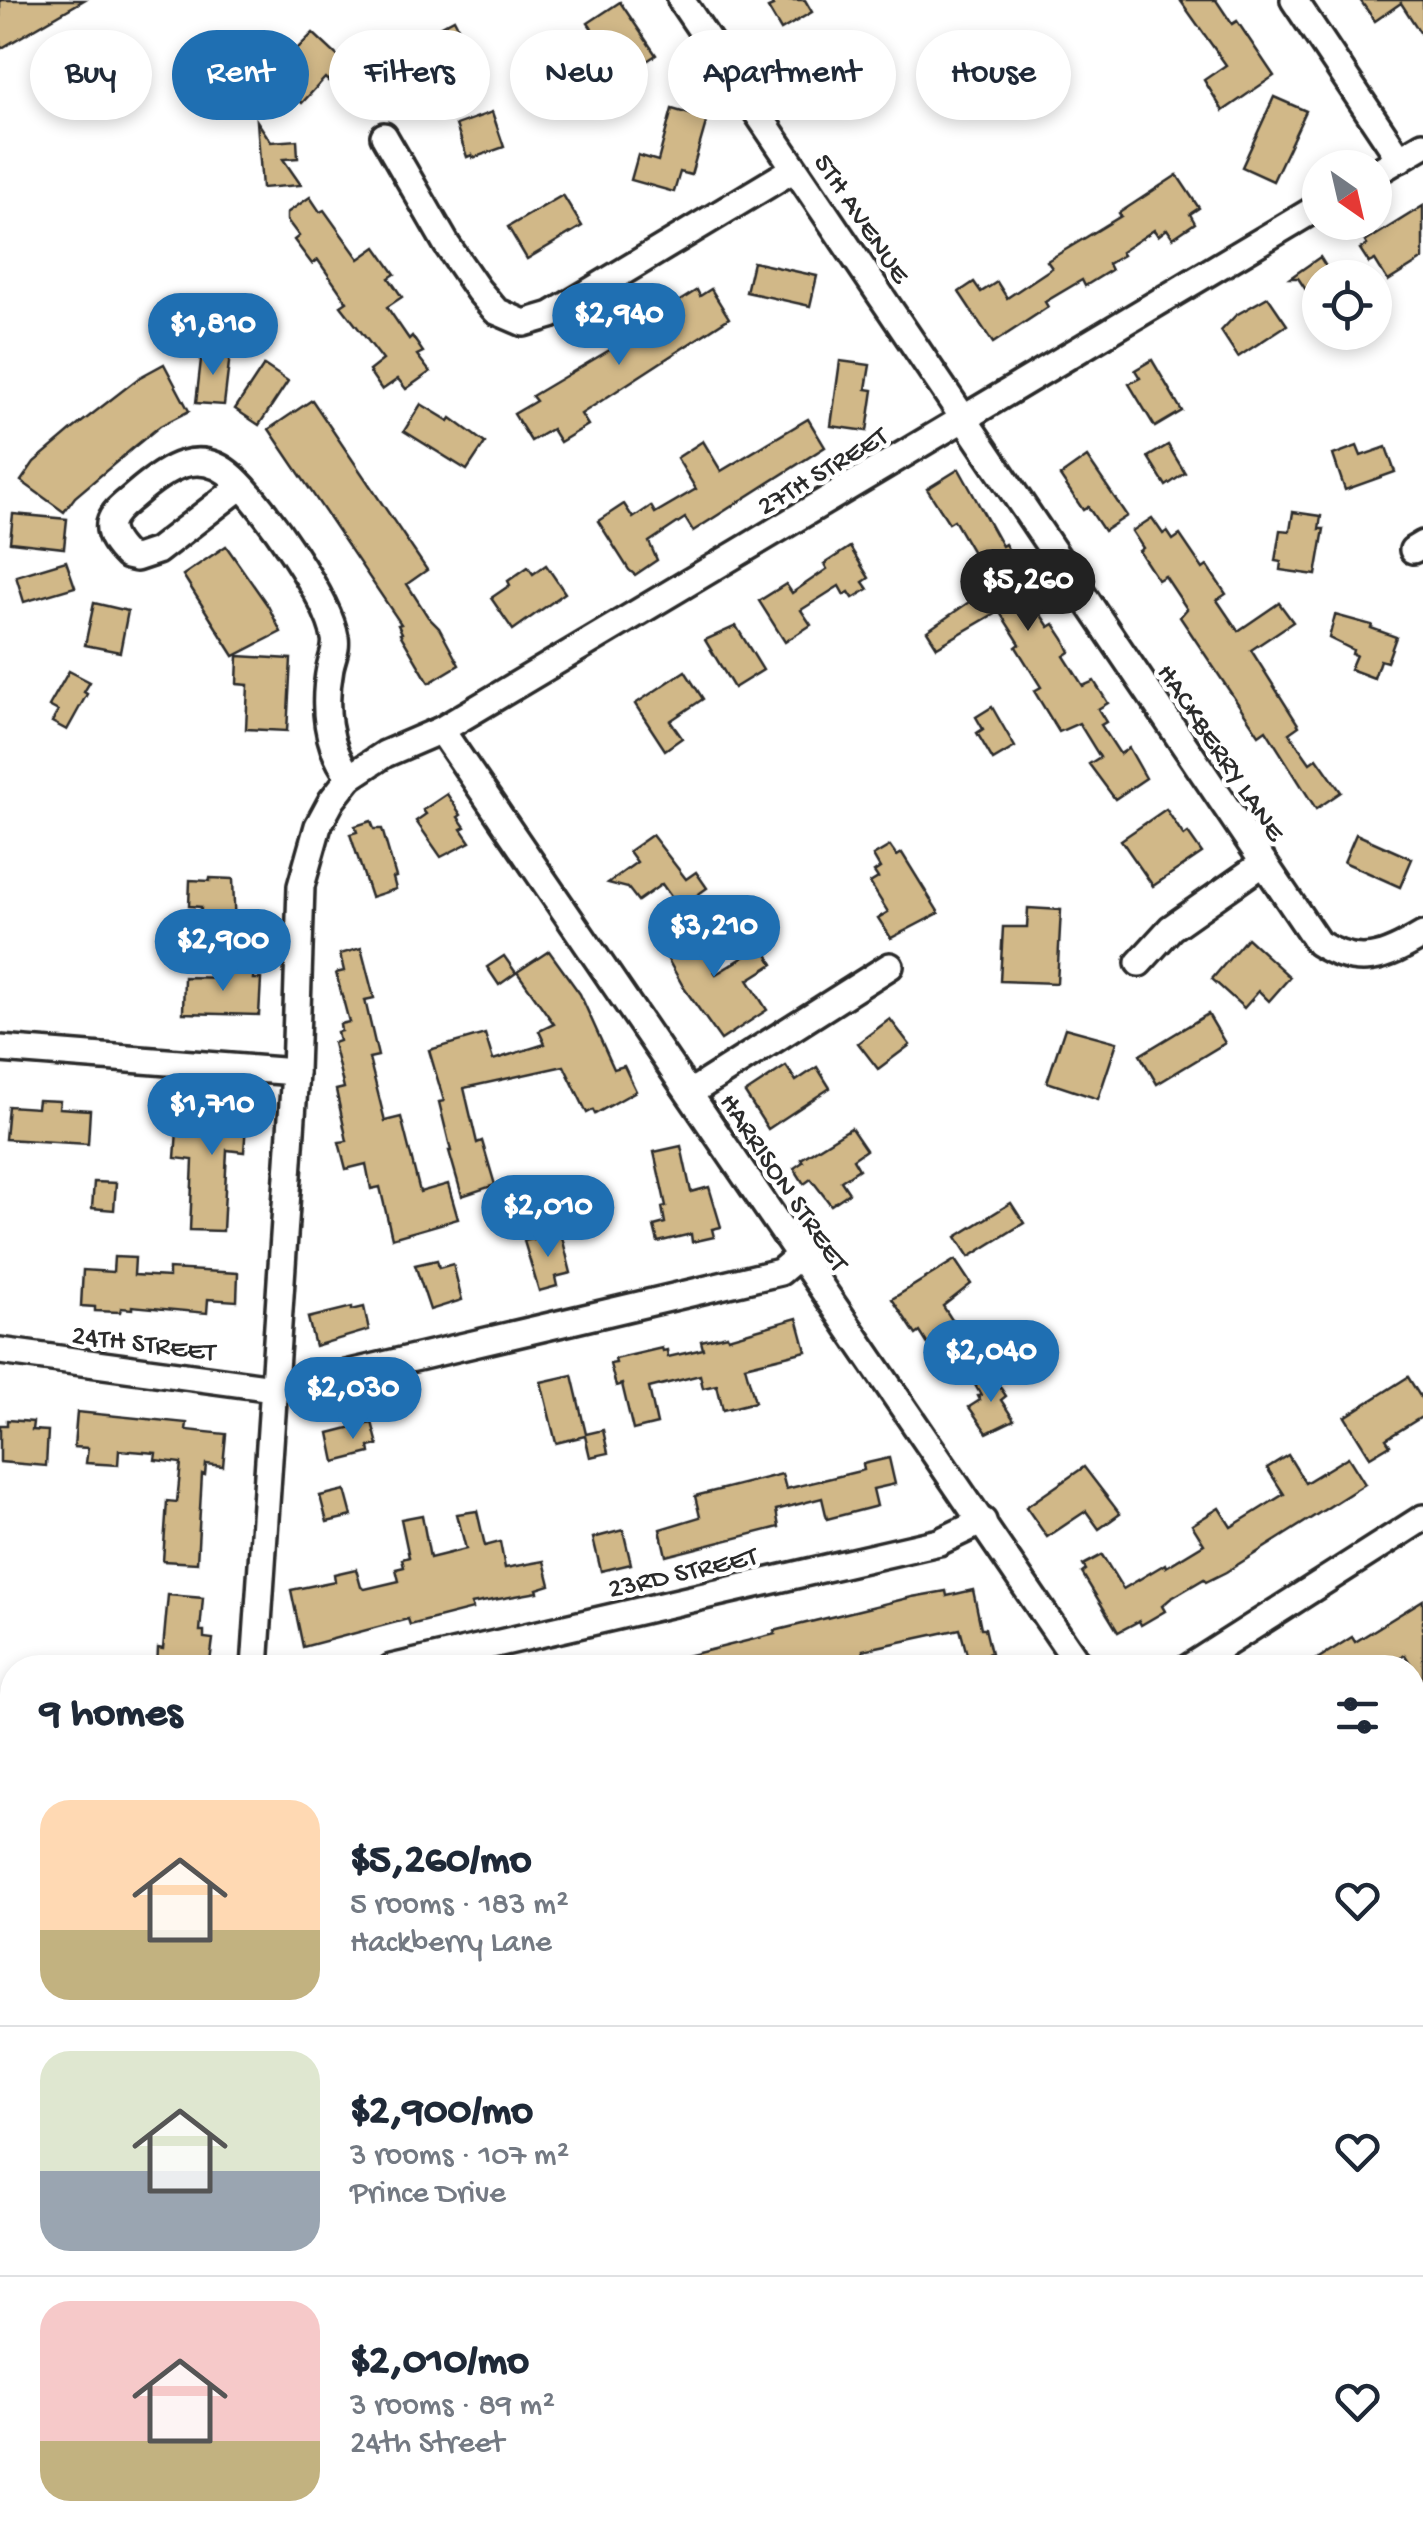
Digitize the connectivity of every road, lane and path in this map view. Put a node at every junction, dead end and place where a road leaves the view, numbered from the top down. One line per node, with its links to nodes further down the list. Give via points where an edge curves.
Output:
1 (680, 0): 7 (street, 5TH AVENUE)
2 (1294, 0): 5 (street)
3 (384, 136): 7 (street, via 478,290 496,311 524,323 551,315)
4 (1423, 145): 5 (street)
5 (1400, 158): 6 (street)
6 (1392, 163)
7 (794, 168): 9 (street, 5TH AVENUE)
8 (1302, 217): 9 (street, 27TH STREET)
9 (964, 418): 11 (street, 27TH STREET); 13 (street, HACKBERRY LANE)
10 (242, 486): 10 (street, via 209,463 178,464 114,512 113,539 127,556 148,555); 12 (street, via 328,612 337,643 329,670 328,732)
11 (441, 730): 12 (street, 27TH STREET); 19 (street, HARRISON STREET)
12 (350, 777): 18 (street, via 318,826 301,886)
13 (1262, 864): 14 (street, HACKBERRY LANE, via 1318,944 1341,958 1368,959); 15 (street, via 1170,928)
14 (1423, 935)
15 (1139, 963)
16 (890, 966): 19 (street)
17 (0, 1050): 18 (street)
18 (294, 1072): 22 (street)
19 (690, 1093): 20 (street, HARRISON STREET)
20 (800, 1255): 22 (street, 24TH STREET, via 780,1272); 24 (street, HARRISON STREET)
21 (0, 1352): 22 (street, 24TH STREET)
22 (273, 1388): 25 (street)
23 (1423, 1518): 28 (street)
24 (983, 1521): 26 (street, 23RD STREET, via 940,1542); 27 (street, HARRISON STREET)
25 (256, 1655)
26 (448, 1655)
27 (1072, 1655)
28 (1208, 1655)

